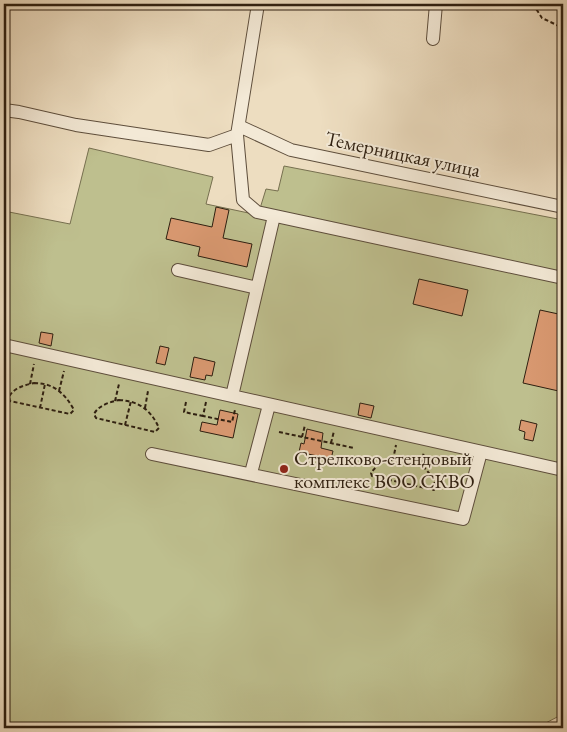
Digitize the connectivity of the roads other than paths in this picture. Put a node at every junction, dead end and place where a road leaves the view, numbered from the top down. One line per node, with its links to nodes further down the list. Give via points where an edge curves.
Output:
1 (258, 4): 5 (street)
2 (436, 4): 3 (street)
3 (433, 39)
4 (4, 110): 5 (street, via 76,125 209,145)
5 (238, 130): 6 (street, Темерницкая улица, via 292,150); 7 (street, via 243,200 257,212)
6 (563, 207)
7 (274, 216): 9 (street); 10 (street)
8 (178, 270): 10 (street)
9 (563, 278)
10 (257, 288): 12 (street)
11 (4, 345): 12 (street)
12 (235, 397): 13 (street)
13 (269, 404): 14 (street); 17 (street)
14 (481, 452): 16 (street); 17 (street, via 463,519)
15 (152, 454): 17 (street)
16 (563, 470)
17 (251, 473)

